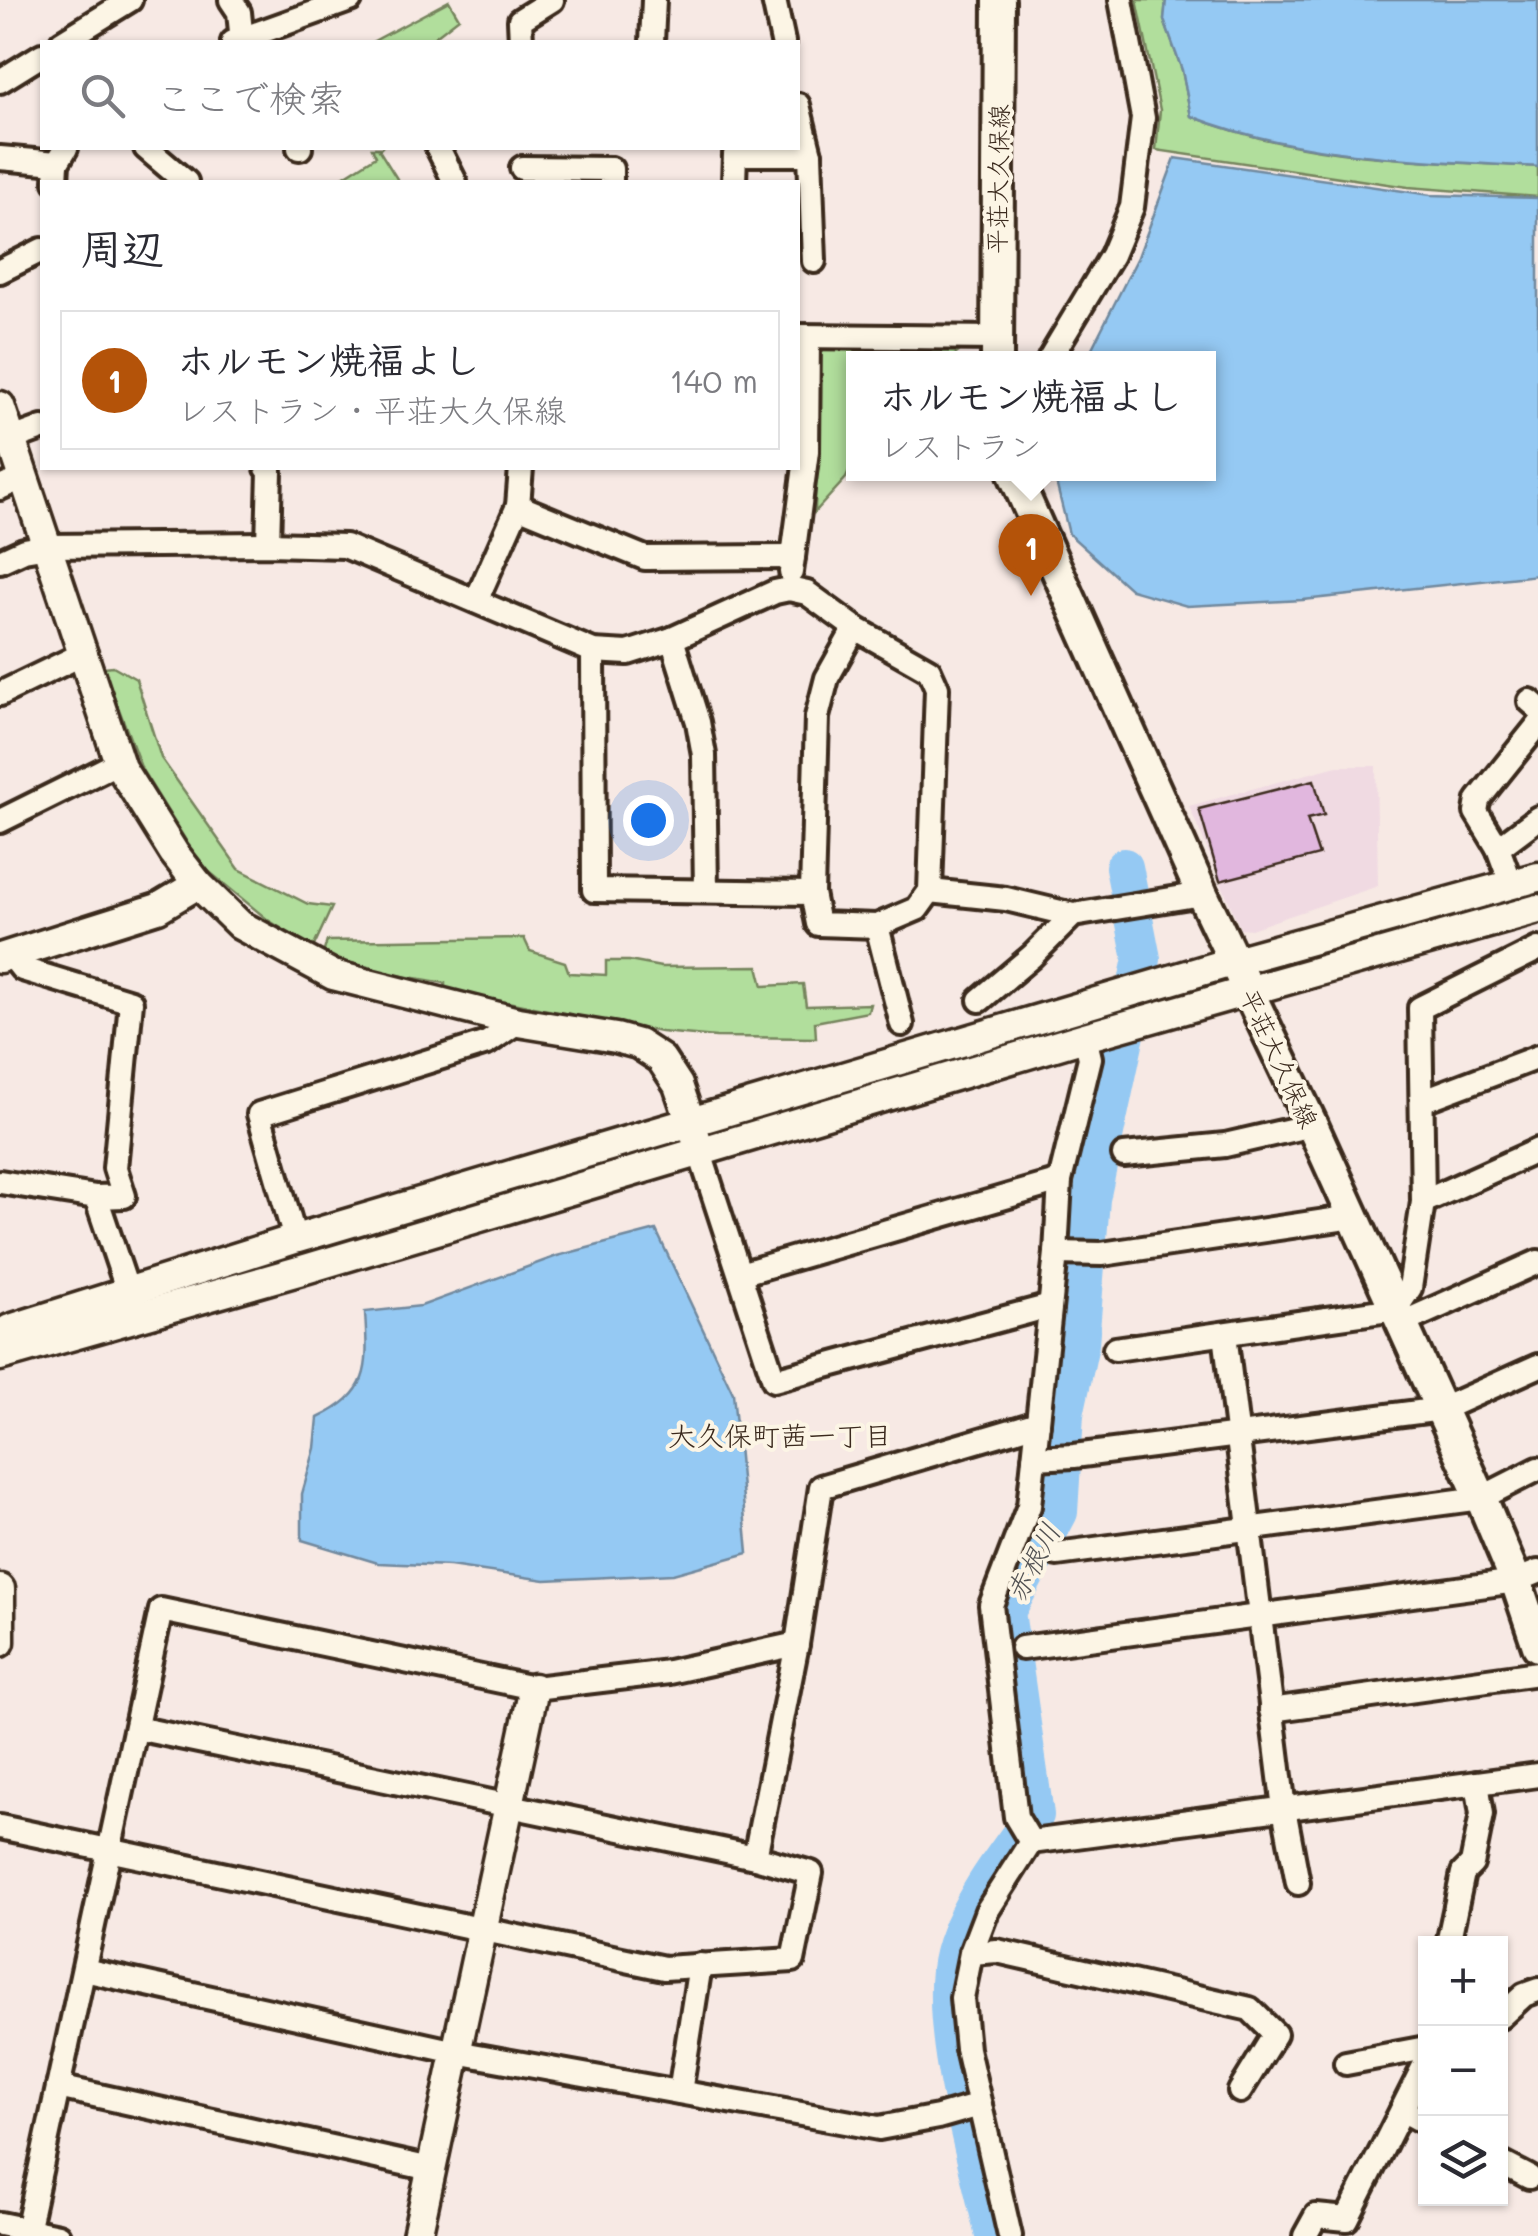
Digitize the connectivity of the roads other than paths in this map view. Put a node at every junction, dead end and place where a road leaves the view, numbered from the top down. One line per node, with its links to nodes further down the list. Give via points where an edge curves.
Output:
1 (130, 0): 9 (street)
2 (231, 0): 10 (street, via 239,12)
3 (350, 0): 11 (street)
4 (552, 0): 12 (street, via 520,20)
5 (654, 0): 13 (street)
6 (774, 0): 14 (street)
7 (999, 0): 32 (main road, 平荘大久保線)
8 (1121, 0): 33 (street, via 1142,118 1132,208)
9 (65, 40)
10 (239, 40)
11 (242, 40)
12 (521, 40)
13 (652, 40)
14 (783, 40)
15 (40, 55): 16 (street)
16 (0, 81)
17 (800, 113): 20 (street)
18 (148, 150): 24 (street)
19 (439, 150): 25 (street)
20 (810, 154): 27 (street, via 734,154); 29 (street)
21 (0, 158): 22 (street)
22 (60, 164)
23 (522, 166): 26 (street, via 611,169)
24 (184, 180)
25 (455, 180)
26 (611, 180)
27 (734, 180)
28 (40, 251): 30 (street)
29 (809, 251)
30 (0, 270)
31 (803, 336): 32 (street); 37 (street)
32 (996, 348)
33 (1054, 351)
34 (0, 406): 36 (street)
35 (40, 429): 36 (street)
36 (12, 439): 41 (street)
37 (802, 451): 45 (street)
38 (269, 470): 43 (street)
39 (521, 470): 42 (street)
40 (1017, 481): 64 (main road, 平荘大久保線)
41 (12, 482): 44 (street)
42 (518, 506): 45 (street, via 646,558); 48 (street)
43 (268, 544): 44 (street); 48 (street, via 345,546)
44 (48, 546): 46 (street); 52 (street)
45 (793, 557): 47 (street)
46 (0, 560)
47 (789, 590): 49 (street, via 807,593); 50 (street)
48 (476, 602): 51 (street)
49 (855, 628): 62 (street, via 929,670 937,688); 63 (street, via 827,678 817,717)
50 (672, 638): 51 (street, via 628,653); 61 (street, via 704,755)
51 (593, 651): 61 (street, via 594,890)
52 (85, 653): 53 (street); 55 (street)
53 (0, 694)
54 (1538, 725): 58 (street, via 1478,800 1476,812)
55 (120, 762): 57 (street); 60 (street)
56 (1538, 818): 58 (street)
57 (0, 821)
58 (1498, 848): 59 (street)
59 (1524, 880): 70 (street)
60 (198, 884): 69 (street, via 158,908); 73 (street, via 240,925 333,975)
61 (706, 892): 63 (street)
62 (930, 892): 66 (street, via 1006,899); 67 (street, via 917,909)
63 (812, 893): 67 (street, via 818,924)
64 (1202, 894): 66 (street); 70 (main road, 平荘大久保線)
65 (1531, 911): 68 (street); 71 (street)
66 (1072, 916): 72 (street)
67 (877, 926): 74 (street)
68 (1538, 948): 77 (street, via 1420,1008)
69 (5, 956): 84 (street, via 22,969 131,1002 116,1168 124,1196)
70 (1235, 961): 71 (main road, 平荘大久保線); 79 (street)
71 (1249, 990): 75 (street); 78 (main road, 平荘大久保線)
72 (980, 1000)
73 (518, 1022): 79 (street, via 638,1044 660,1059 678,1085); 87 (street, via 487,1043 259,1114)
74 (902, 1024)
75 (1084, 1037): 79 (street); 82 (street, via 1090,1058)
76 (1538, 1057): 77 (street)
77 (1424, 1100): 85 (street)
78 (1312, 1126): 81 (street, via 1225,1145); 86 (main road, 平荘大久保線)
79 (695, 1137): 87 (street); 90 (street); 97 (street, via 302,1270)
80 (1538, 1150): 85 (street)
81 (1124, 1155)
82 (1060, 1181): 88 (street); 90 (street)
83 (0, 1182): 84 (street)
84 (96, 1197): 91 (street)
85 (1423, 1202): 93 (street)
86 (1353, 1217): 88 (street, via 1102,1254); 93 (main road, 平荘大久保線)
87 (295, 1239): 91 (street)
88 (1056, 1253): 92 (street)
89 (1538, 1262): 93 (street)
90 (740, 1274): 92 (street, via 774,1380)
91 (128, 1292): 94 (street)
92 (1050, 1306): 100 (street)
93 (1399, 1316): 95 (street); 99 (main road, 平荘大久保線)
94 (0, 1334)
95 (1225, 1334): 96 (street); 101 (street)
96 (1115, 1349)
97 (0, 1356)
98 (1538, 1366): 99 (street)
99 (1442, 1410): 101 (street); 104 (main road, 平荘大久保線)
100 (1038, 1424): 102 (street); 111 (street, via 821,1487)
101 (1235, 1436): 102 (street); 105 (street)
102 (1034, 1458): 123 (street, via 1029,1506 991,1605 1016,1816)
103 (1538, 1469): 104 (street)
104 (1482, 1498): 105 (street); 107 (main road, 平荘大久保線)
105 (1250, 1531): 106 (street); 109 (street)
106 (1056, 1554)
107 (1527, 1576): 109 (street); 112 (main road, 平荘大久保線)
108 (0, 1588): 110 (street)
109 (1259, 1617): 113 (street); 116 (street)
110 (0, 1642)
111 (797, 1644): 115 (street, via 669,1672); 125 (street)
112 (1538, 1646)
113 (1022, 1648)
114 (1538, 1673): 116 (street)
115 (534, 1688): 117 (street, via 161,1610); 120 (street)
116 (1271, 1710): 121 (street)
117 (136, 1728): 120 (street); 124 (street)
118 (1538, 1776): 119 (street)
119 (1477, 1783): 121 (street); 128 (street, via 1482,1814)
120 (509, 1804): 125 (street); 127 (street)
121 (1284, 1809): 123 (street); 126 (street)
122 (0, 1827): 124 (street)
123 (1030, 1842): 129 (street, via 988,1911)
124 (109, 1850): 127 (street); 131 (street)
125 (755, 1857): 130 (street, via 811,1872 792,1960)
126 (1298, 1883)
127 (482, 1930): 130 (street, via 664,1968); 135 (street)
128 (1450, 1936)
129 (972, 1953): 139 (street, via 996,1951 1250,2009 1275,2034); 141 (street, via 962,1998)
130 (700, 1966): 140 (street)
131 (84, 1970): 135 (street); 138 (street)
132 (1538, 1990): 133 (street)
133 (1508, 2009)
134 (1418, 2050): 136 (street)
135 (456, 2052): 140 (street); 145 (street)
136 (1346, 2063)
137 (1418, 2078): 142 (street)
138 (58, 2088): 145 (street); 149 (street)
139 (1240, 2091)
140 (680, 2092): 141 (street, via 878,2128)
141 (980, 2105): 152 (street)
142 (1402, 2110): 143 (street); 148 (street)
143 (1418, 2118)
144 (1508, 2166): 146 (street)
145 (431, 2169): 151 (street)
146 (1530, 2177)
147 (0, 2224): 149 (street)
148 (1353, 2228): 153 (street, via 1316,2216)
149 (27, 2233): 150 (street)
150 (58, 2236)
151 (417, 2236)
152 (1010, 2236)
153 (1305, 2236)

